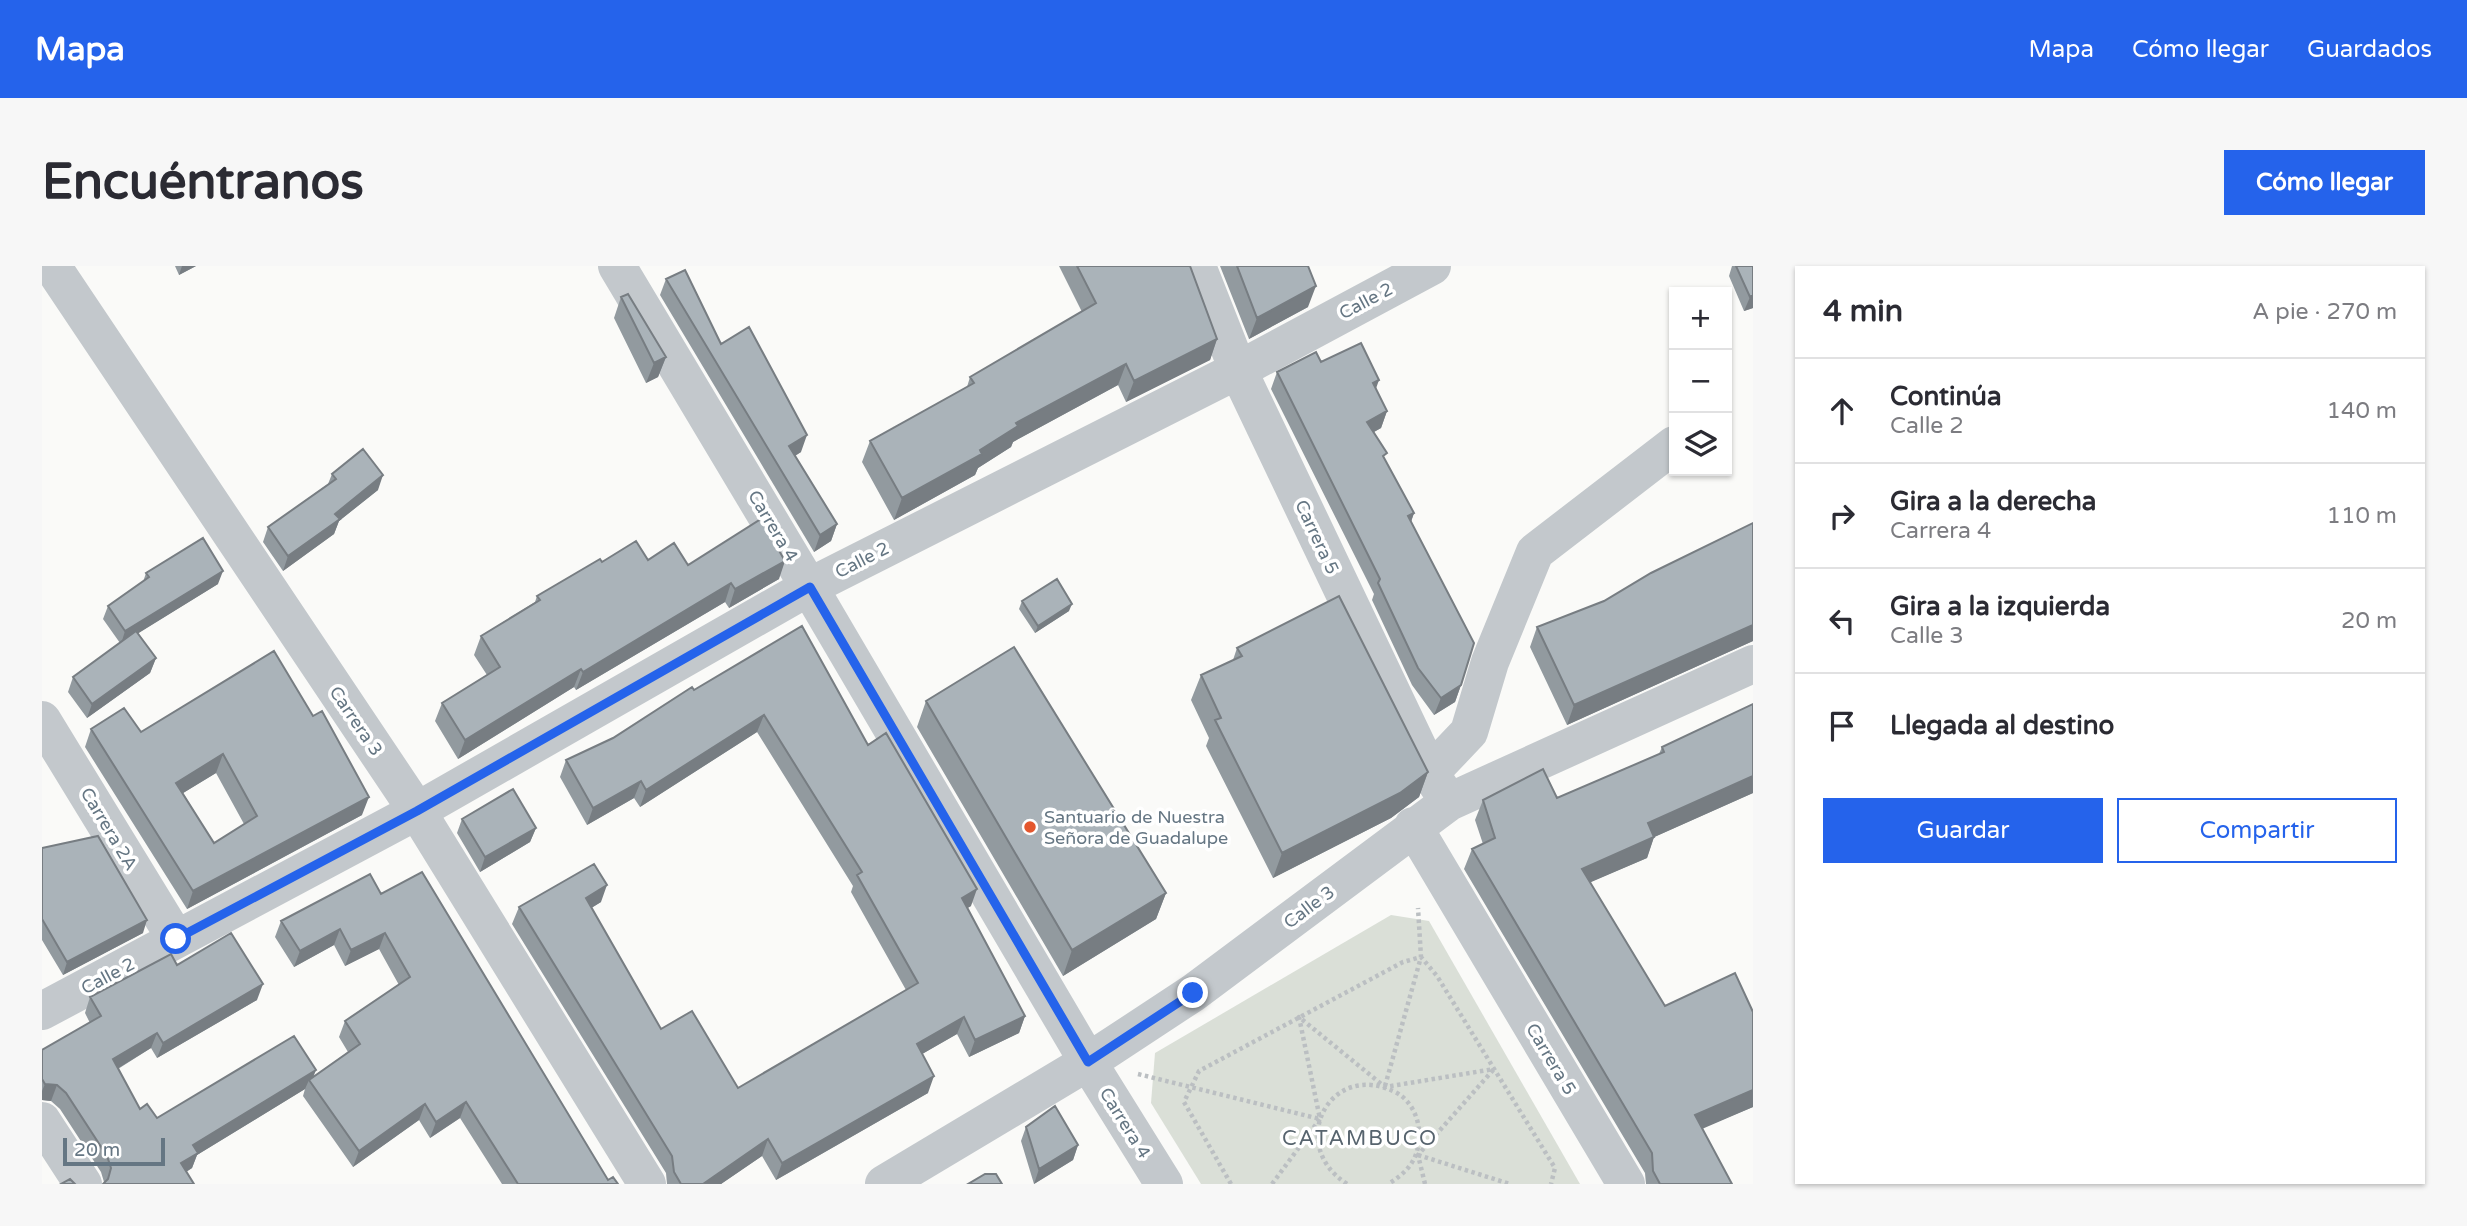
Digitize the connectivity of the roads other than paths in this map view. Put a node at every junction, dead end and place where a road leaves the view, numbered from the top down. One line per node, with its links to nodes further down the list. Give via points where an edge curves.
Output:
1 (52, 266): 11 (street, Carrera 3)
2 (617, 266): 7 (street, Carrera 4)
3 (1197, 266): 5 (street, Carrera 5)
4 (1432, 266): 5 (street, Calle 2)
5 (1238, 370): 7 (street, Calle 2); 10 (street, Carrera 5)
6 (1669, 449): 10 (street, via 1535,552 1490,662 1469,732)
7 (810, 587): 11 (street, Calle 2); 15 (street, Carrera 4)
8 (1753, 664): 10 (street, Calle 3)
9 (42, 720): 13 (street, Carrera 2A)
10 (1439, 787): 12 (street, Calle 3)
11 (417, 811): 13 (street, Calle 2); 18 (street, Carrera 3)
12 (1413, 826): 15 (street, Calle 3, via 1193,993); 21 (street, Carrera 5)
13 (176, 939): 14 (street, Calle 2)
14 (42, 1011)
15 (1088, 1062): 19 (street, Calle 3); 20 (street, Carrera 4)
16 (42, 1121): 17 (street)
17 (83, 1184)
18 (646, 1184)
19 (884, 1184)
20 (1164, 1184)
21 (1626, 1184)

